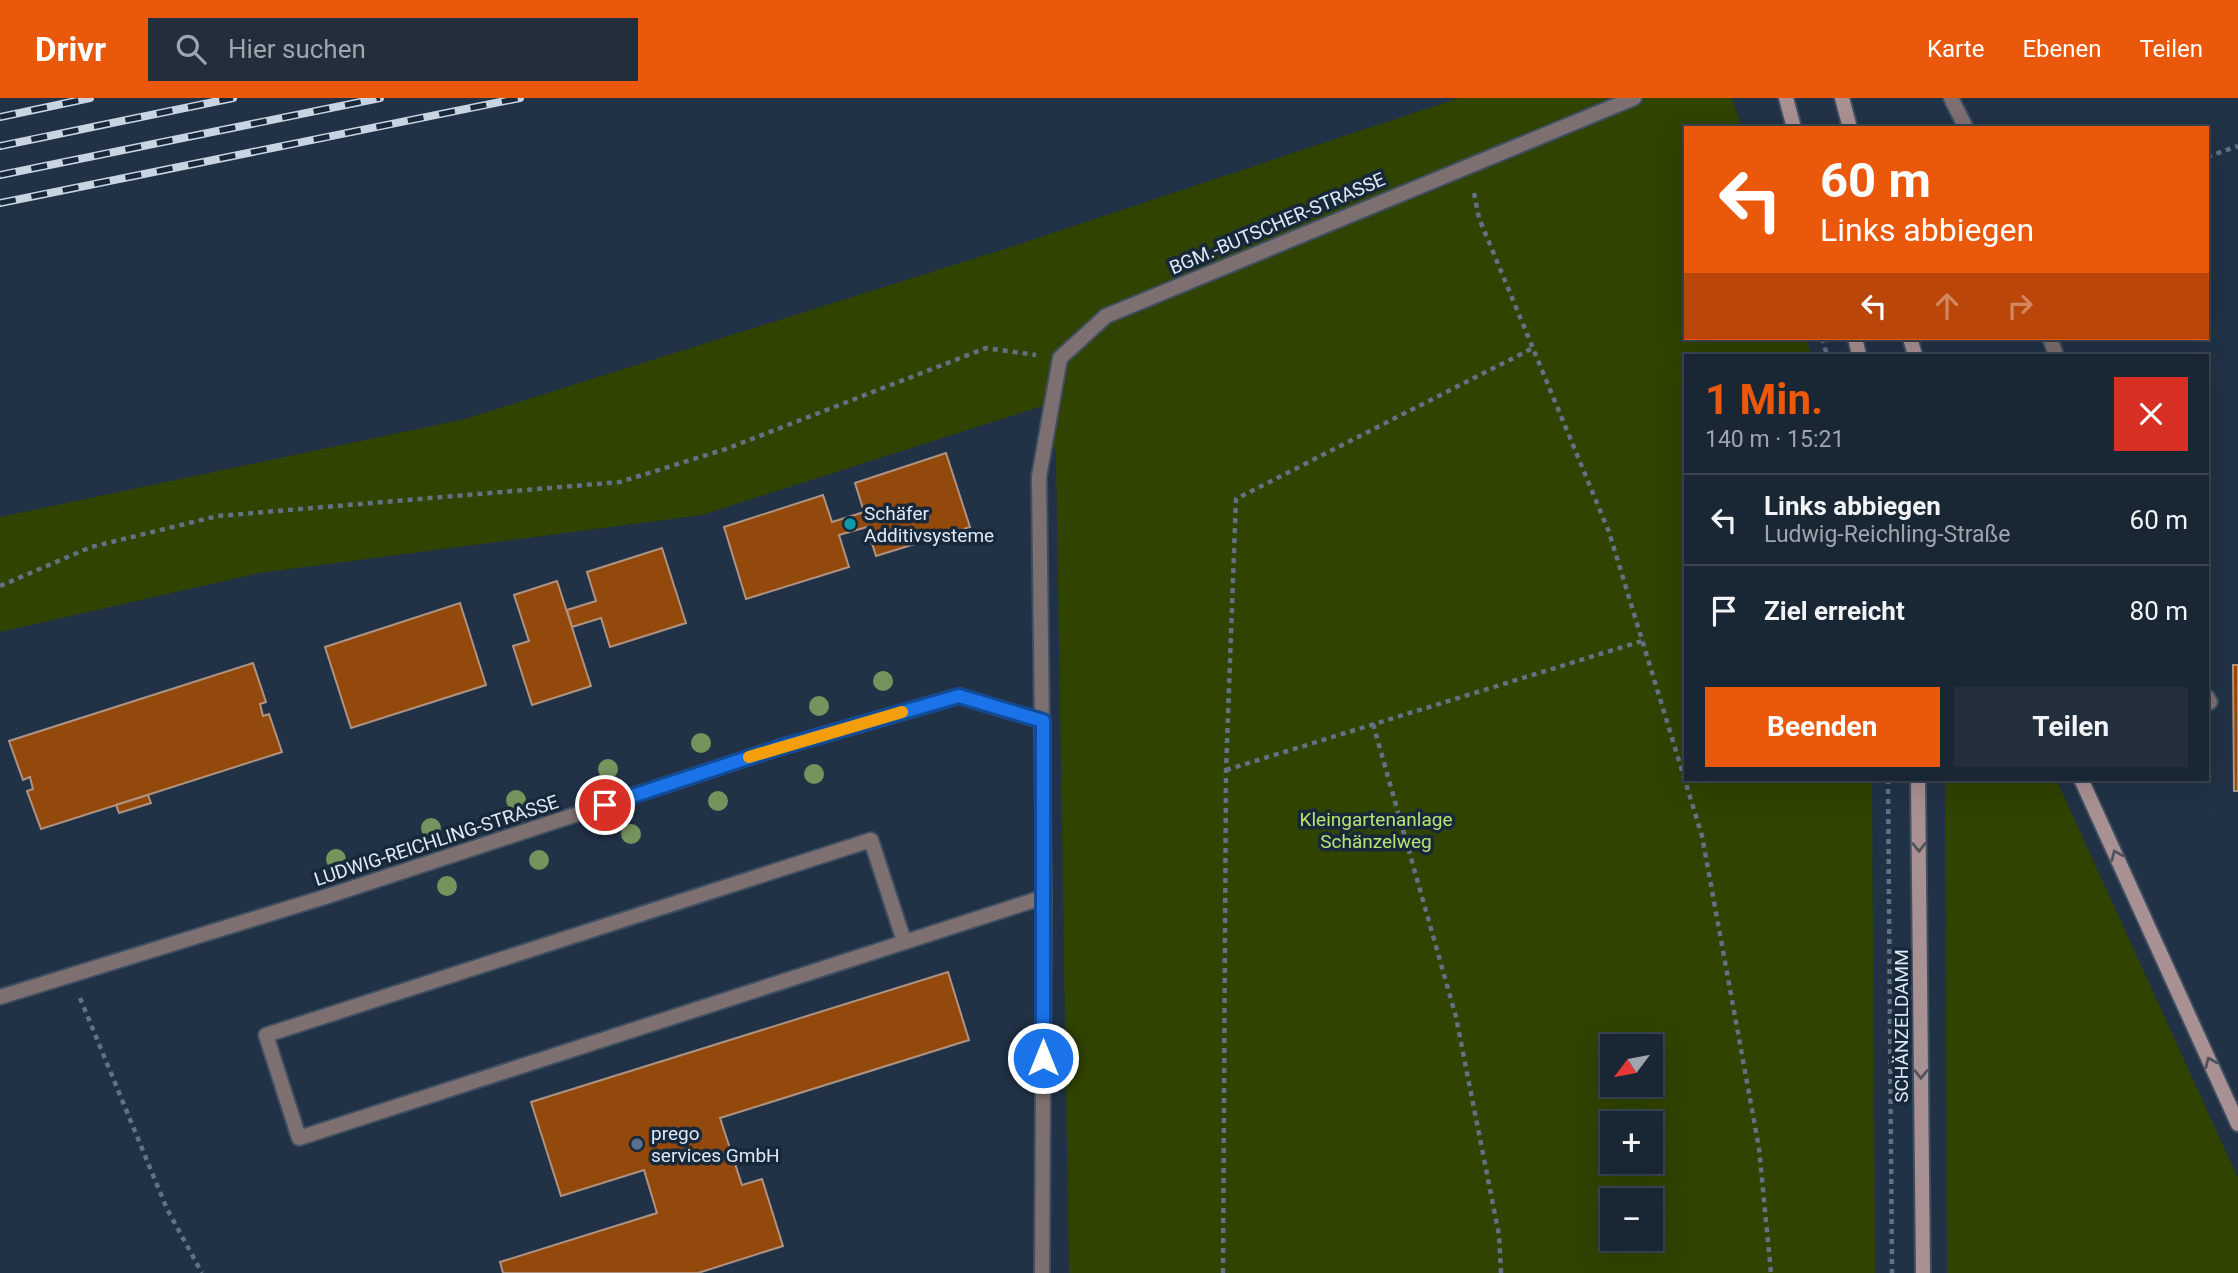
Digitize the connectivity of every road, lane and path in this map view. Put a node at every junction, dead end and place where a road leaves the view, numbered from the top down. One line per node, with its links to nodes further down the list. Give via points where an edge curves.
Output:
1 (1634, 98): 12 (street, BGM.-BUTSCHER-STRASSE, via 1106,316)
2 (1786, 98): 5 (main road)
3 (1842, 98): 6 (main road)
4 (1951, 98): 7 (street)
5 (1793, 126)
6 (1849, 126)
7 (1965, 126)
8 (2238, 146): 9 (path)
9 (2209, 157)
10 (1479, 218): 11 (path)
11 (1533, 348): 14 (path, via 1609,532); 17 (path, via 1236,499)
12 (1060, 358): 13 (path, via 986,348 726,449 620,482 218,516 91,547); 15 (street, via 1039,477)
13 (0, 586)
14 (1642, 640): 16 (path); 18 (path)
15 (1043, 721): 23 (street); 25 (street, LUDWIG-REICHLING-STRASSE, via 959,696 781,747 328,896)
16 (1373, 724): 17 (path); 31 (path, via 1456,1017 1499,1235)
17 (1226, 770): 30 (path)
18 (1684, 777)
19 (1685, 781): 32 (path, via 1702,836 1759,1148)
20 (1888, 781): 33 (path)
21 (1919, 781): 34 (main road, SCHÄNZELDAMM, one-way to 34)
22 (2082, 781): 27 (main road, one-way to 22)
23 (1044, 897): 24 (street); 29 (street)
24 (904, 941): 24 (street, via 871,840 266,1035 299,1138)
25 (70, 974): 26 (street, LUDWIG-REICHLING-STRASSE); 28 (path, via 167,1209)
26 (0, 996)
27 (2238, 1124)
28 (202, 1273)
29 (1042, 1273)
30 (1223, 1273)
31 (1501, 1273)
32 (1771, 1273)
33 (1892, 1273)
34 (1923, 1273)

